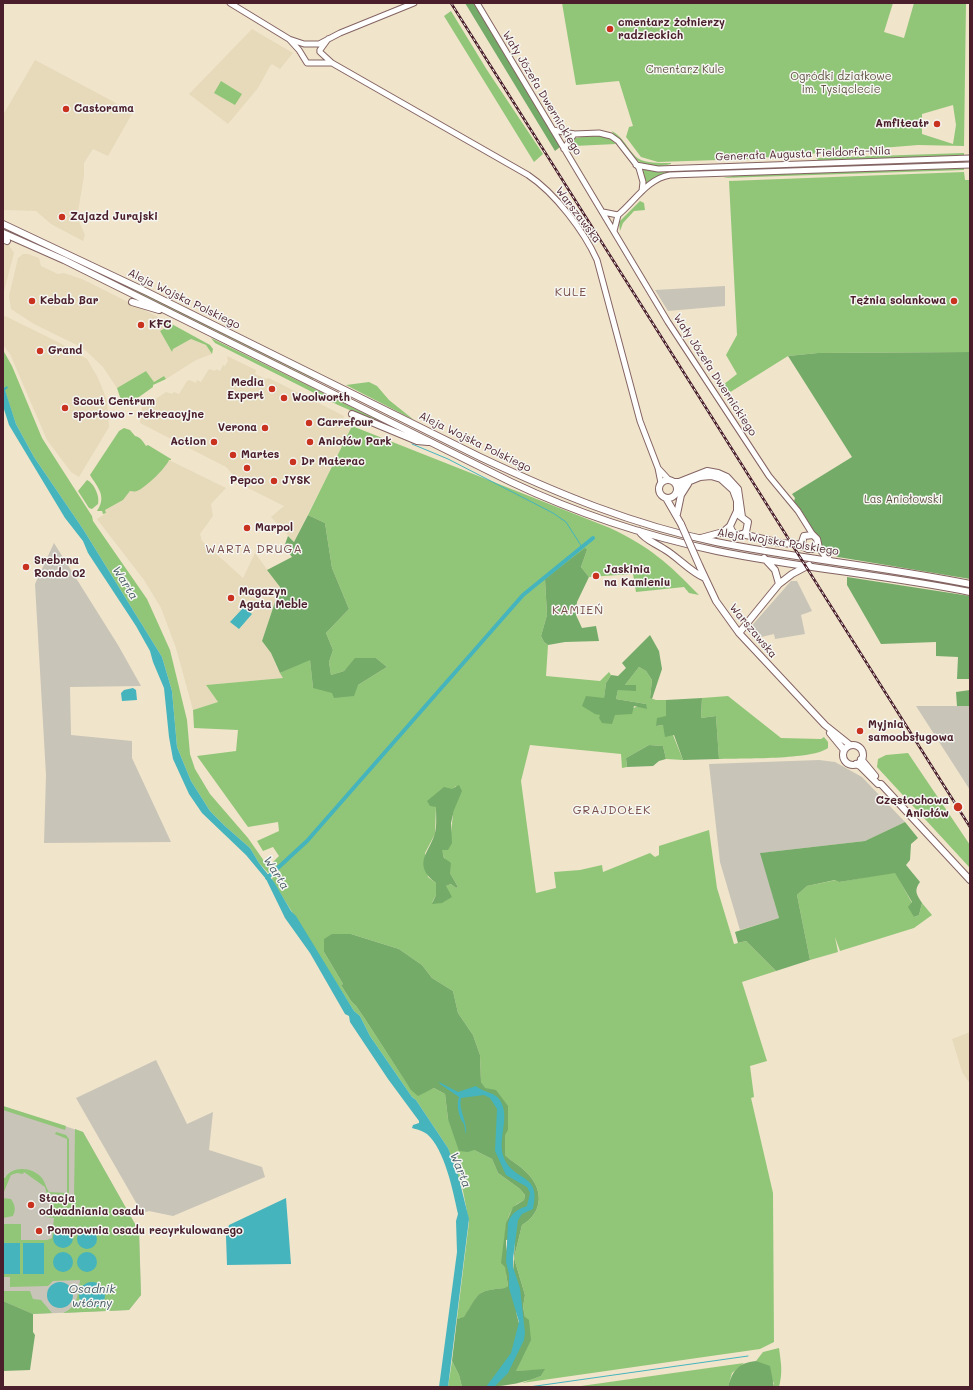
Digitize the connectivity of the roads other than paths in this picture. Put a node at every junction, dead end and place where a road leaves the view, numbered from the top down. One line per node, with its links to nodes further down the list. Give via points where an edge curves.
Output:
1 (230, 3): 4 (street)
2 (414, 3): 5 (street)
3 (478, 4): 11 (street, Wały Józefa Dwernickiego)
4 (290, 39): 6 (street); 8 (street)
5 (328, 39): 6 (street); 7 (street)
6 (310, 44): 7 (street); 8 (street)
7 (320, 51): 9 (street, Warszawska); 10 (street, via 318,60)
8 (301, 52): 10 (street, via 305,61)
9 (332, 63): 10 (street); 27 (street, Warszawska, via 528,175 557,200 589,244 597,260 640,421)
10 (312, 64)
11 (553, 130): 12 (street); 13 (street, Wały Józefa Dwernickiego)
12 (574, 134): 13 (street); 15 (street, via 599,133 611,136 618,141)
13 (564, 149): 18 (street, Wały Józefa Dwernickiego)
14 (970, 158): 15 (street, Generała Augusta Fieldorfa-Nila, via 658,169)
15 (636, 165): 17 (street, via 641,175)
16 (970, 165): 17 (street, Generała Augusta Fieldorfa-Nila, via 670,175 655,180)
17 (642, 191): 19 (street, Generała Augusta Fieldorfa-Nila)
18 (603, 212): 19 (street); 21 (street, Wały Józefa Dwernickiego)
19 (618, 215): 21 (street)
20 (3, 224): 45 (main road, Aleja Wojska Polskiego, via 533,482 612,513)
21 (614, 231): 37 (street, Wały Józefa Dwernickiego, via 668,322 769,476 798,511)
22 (3, 233): 24 (main road, Aleja Wojska Polskiego)
23 (132, 302): 24 (main road)
24 (173, 314): 26 (main road, Aleja Wojska Polskiego)
25 (352, 414): 26 (main road, via 417,442)
26 (430, 442): 40 (main road, Aleja Wojska Polskiego, via 538,494)
27 (658, 468): 28 (street, Warszawska); 29 (street, Warszawska)
28 (672, 481): 29 (main road); 31 (main road); 36 (main road, via 679,482 707,471 722,474 738,489)
29 (661, 483): 33 (main road, via 660,493)
30 (688, 484): 31 (main road, via 683,484); 34 (main road, via 681,495); 35 (main road, via 706,476 726,482 733,490 737,501)
31 (678, 489): 32 (main road)
32 (675, 496): 33 (main road); 34 (main road, Warszawska)
33 (666, 498): 34 (main road, Warszawska)
34 (677, 512): 52 (main road, Warszawska, bridge)
35 (735, 517): 36 (main road); 38 (main road)
36 (742, 517): 39 (main road, via 747,520)
37 (805, 525): 42 (street, Wały Józefa Dwernickiego); 44 (street)
38 (730, 526): 41 (main road, via 735,534); 45 (main road, via 723,532)
39 (749, 527): 41 (main road); 43 (main road)
40 (639, 531): 49 (main road, Aleja Wojska Polskiego, via 717,551); 52 (main road, via 643,537 664,548 696,575)
41 (742, 534): 43 (main road)
42 (813, 535): 44 (main road); 47 (main road, via 817,538)
43 (756, 536): 46 (main road, via 780,543)
44 (803, 537): 46 (main road); 48 (main road)
45 (700, 538): 50 (main road, Aleja Wojska Polskiego)
46 (796, 544): 48 (main road)
47 (817, 544): 48 (main road, via 810,550); 50 (main road)
48 (803, 546)
49 (764, 558): 51 (main road, Aleja Wojska Polskiego); 53 (main road, via 775,570)
50 (830, 560): 54 (main road, Aleja Wojska Polskiego)
51 (809, 565): 53 (main road); 55 (main road, Aleja Wojska Polskiego)
52 (705, 578): 56 (main road, Warszawska)
53 (779, 584): 57 (main road)
54 (970, 584)
55 (970, 592)
56 (729, 620): 57 (main road, via 739,624); 58 (main road, Warszawska)
57 (747, 623): 58 (main road)
58 (739, 633): 59 (main road, Warszawska)
59 (825, 725): 60 (main road, Warszawska); 61 (main road, Warszawska)
60 (850, 745): 61 (main road); 62 (main road, via 860,748)
61 (844, 750): 63 (main road, via 843,757 846,762)
62 (861, 759): 63 (main road); 64 (main road)
63 (856, 764): 64 (main road)
64 (881, 784): 65 (main road)
65 (970, 880)

